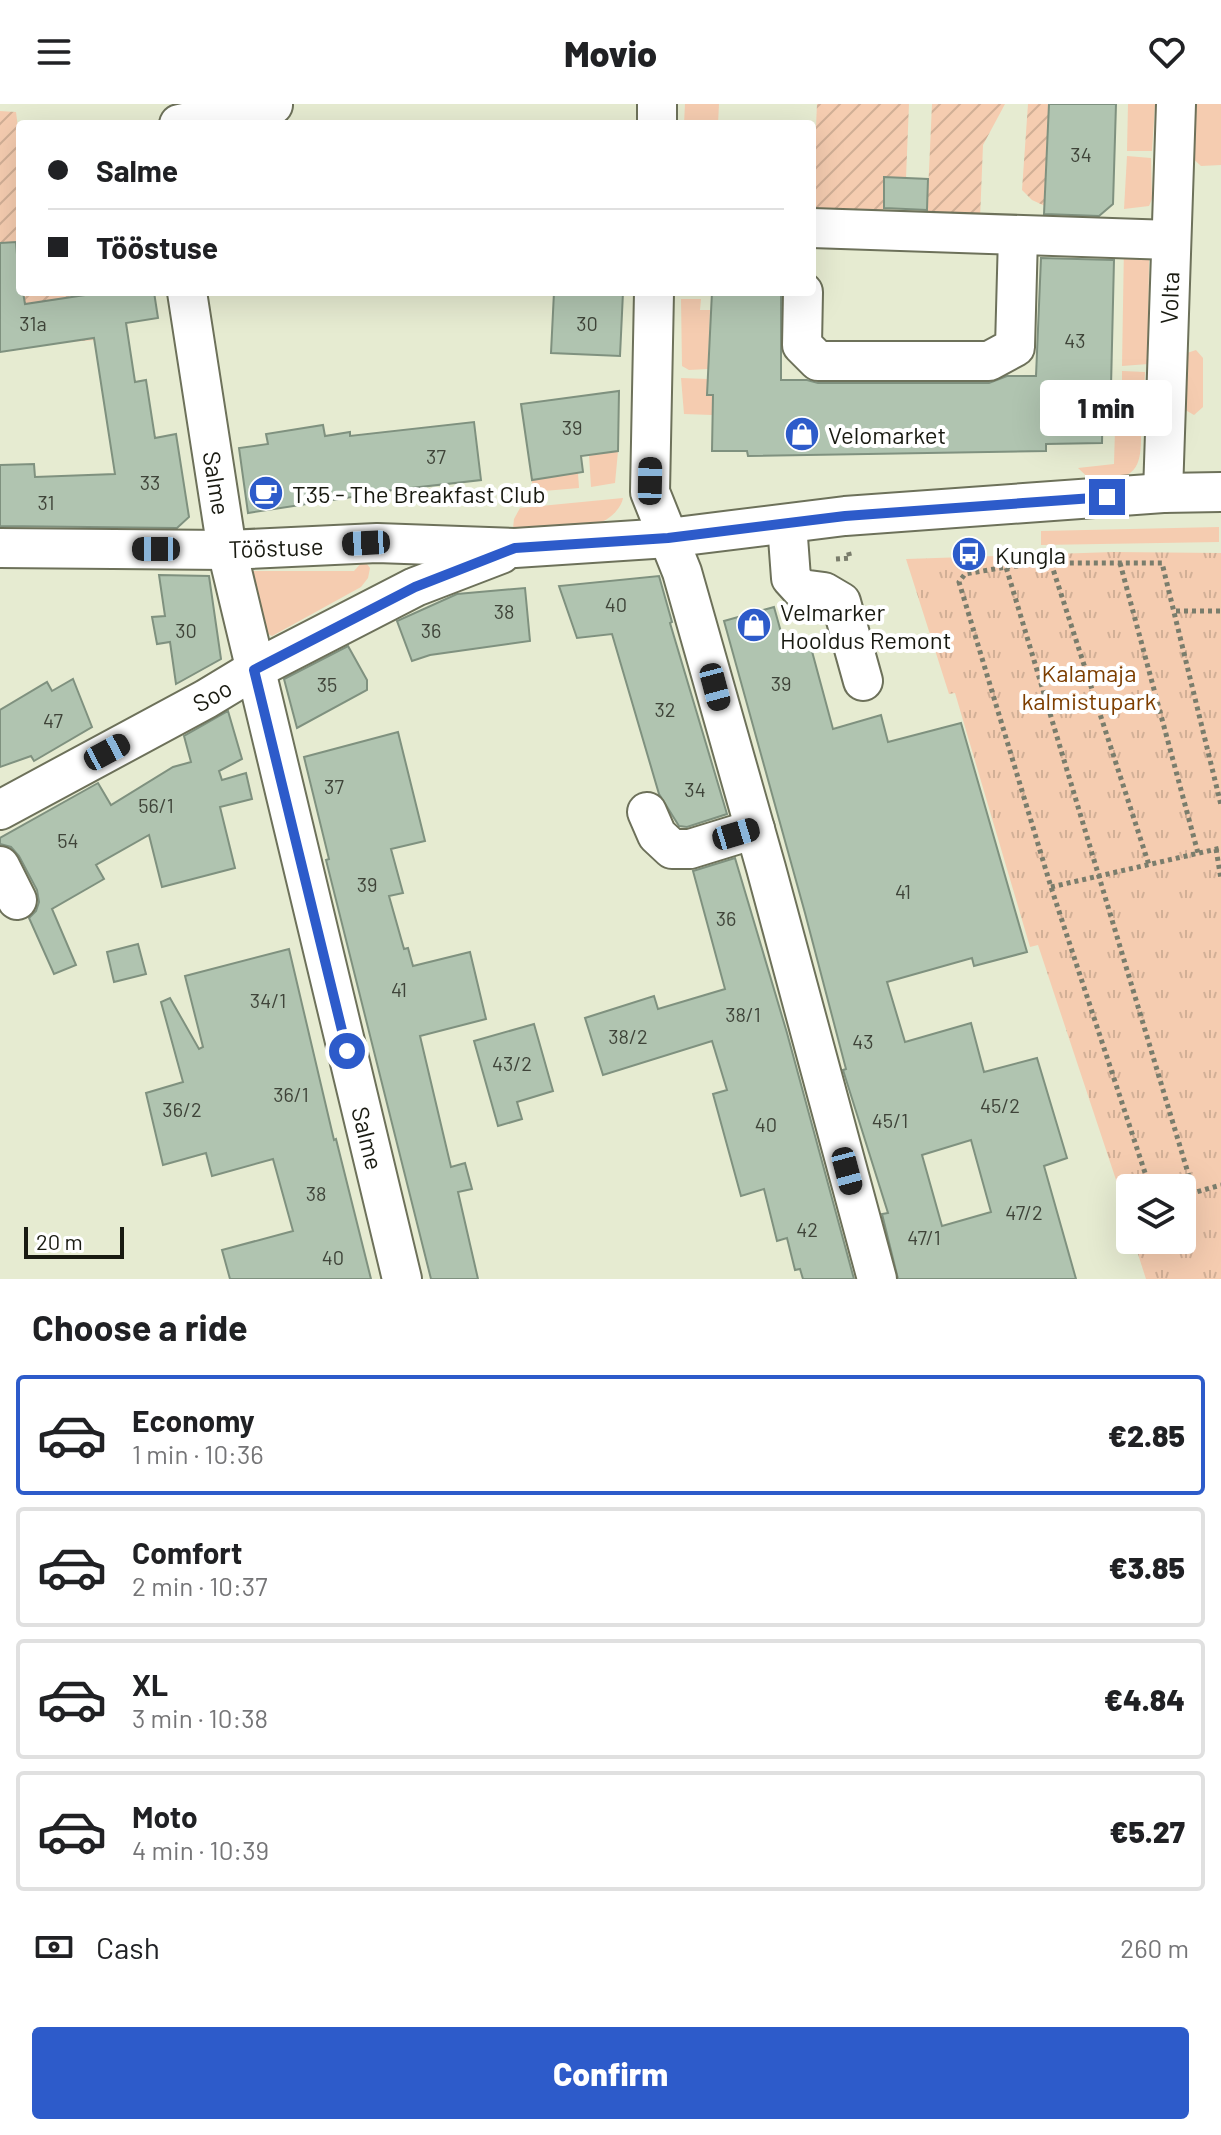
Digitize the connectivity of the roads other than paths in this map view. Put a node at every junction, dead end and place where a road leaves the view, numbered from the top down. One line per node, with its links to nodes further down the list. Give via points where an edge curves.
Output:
1 (1176, 104): 6 (street, Volta)
2 (273, 105): 3 (street)
3 (199, 120)
4 (816, 228): 5 (street)
5 (1018, 236): 6 (street); 9 (street, via 1015,347 989,361 818,361 802,345)
6 (1171, 240): 11 (street, Volta)
7 (188, 296): 17 (street, Salme)
8 (654, 296): 13 (street, via 650,492)
9 (803, 296)
10 (1221, 492): 11 (street, Tööstuse)
11 (1163, 493): 12 (street, Tööstuse)
12 (787, 524): 13 (street, Tööstuse); 20 (street, via 791,578 801,589 824,592 841,602)
13 (668, 538): 16 (street, Tööstuse); 23 (street)
14 (377, 543): 16 (street, Tööstuse); 17 (street, Tööstuse); 18 (street, via 389,569 381,593)
15 (0, 548): 17 (street, Tööstuse)
16 (515, 548): 18 (street, Soo, via 415,587)
17 (227, 550): 19 (street, Salme)
18 (355, 618): 19 (street, Soo)
19 (254, 670): 21 (street, Soo); 26 (street, Salme)
20 (863, 681)
21 (0, 810)
22 (647, 812): 23 (street, via 657,835 672,849 690,849)
23 (755, 829): 27 (street)
24 (0, 866): 25 (street)
25 (17, 900)
26 (402, 1279)
27 (877, 1279)

